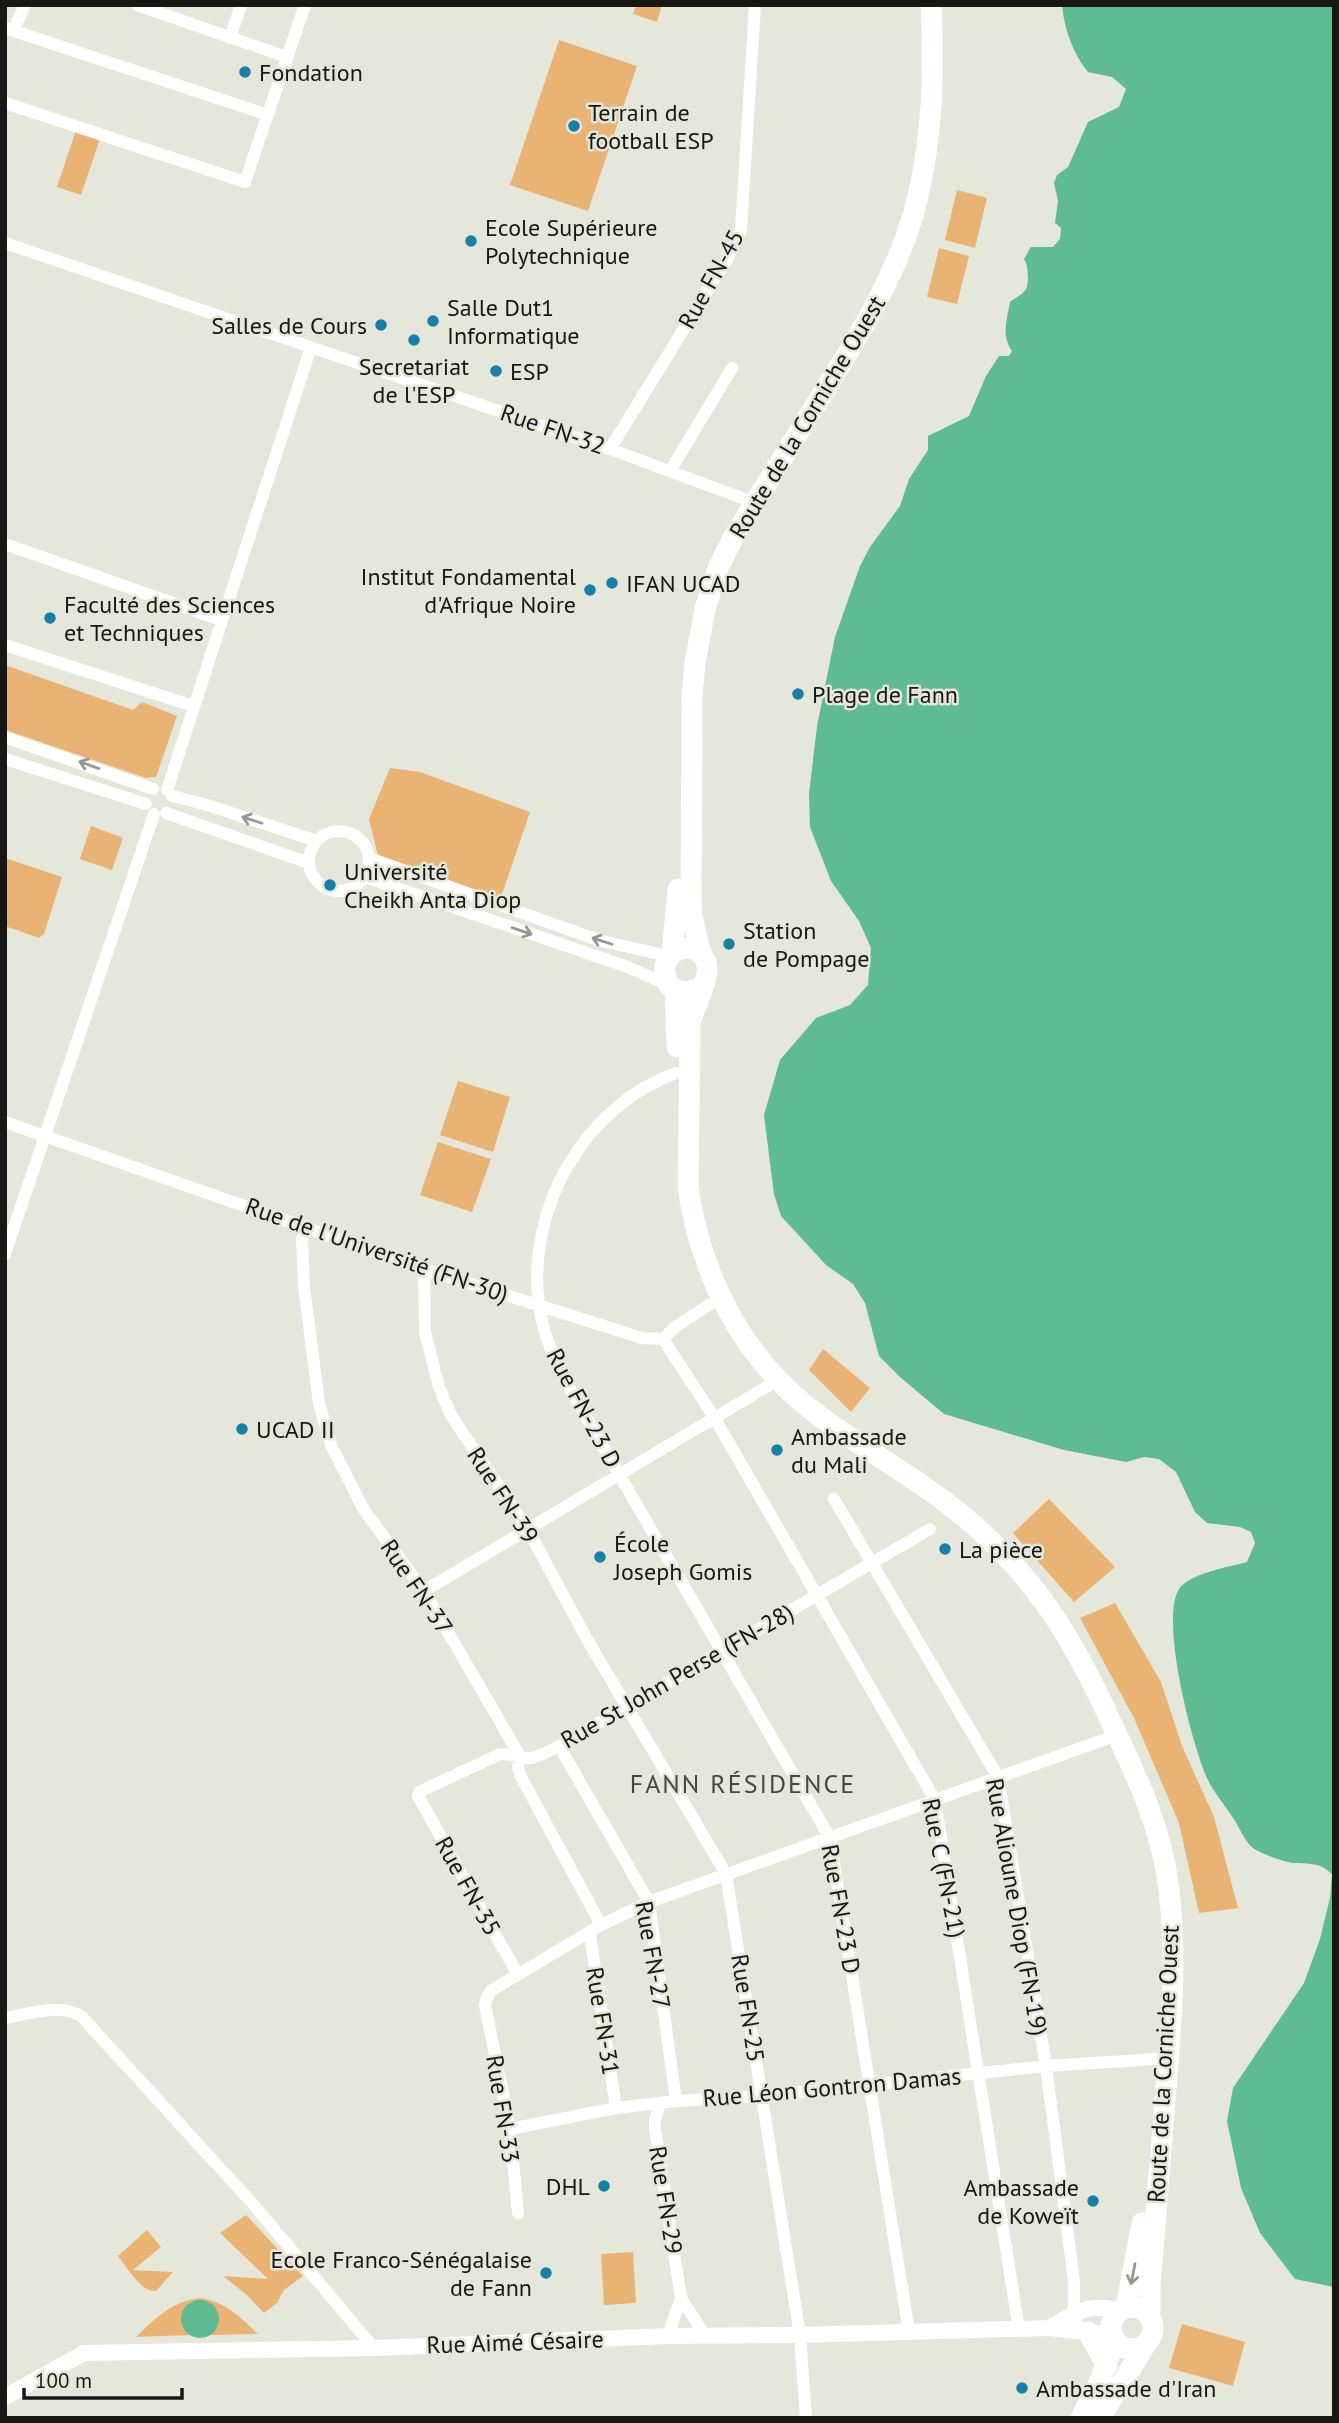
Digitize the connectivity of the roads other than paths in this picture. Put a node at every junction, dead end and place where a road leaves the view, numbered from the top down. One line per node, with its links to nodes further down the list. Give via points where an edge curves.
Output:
1 (25, 5): 8 (street)
2 (137, 5): 9 (street)
3 (241, 5): 9 (street)
4 (305, 5): 10 (street)
5 (755, 5): 16 (street, Rue FN-45, via 741,229)
6 (918, 5): 18 (highway, Route de la Corniche Ouest, via 918,132 893,235 856,313)
7 (931, 5): 33 (highway, Route de la Corniche Ouest, via 930,121 918,198 905,240 853,345 733,538 705,609 692,709 691,900)
8 (10, 28): 12 (street)
9 (230, 38): 10 (street)
10 (287, 57): 12 (street)
11 (5, 103): 12 (street, via 245,182)
12 (268, 115)
13 (5, 243): 14 (street, Rue FN-32)
14 (312, 347): 16 (street, Rue FN-32); 20 (street)
15 (732, 368): 17 (street)
16 (610, 449): 17 (street, Rue FN-32)
17 (670, 471): 18 (street, Rue FN-32)
18 (743, 498): 32 (highway, Route de la Corniche Ouest, via 706,566 688,628 677,913)
19 (5, 544): 20 (street)
20 (221, 620): 22 (street)
21 (5, 645): 22 (street)
22 (192, 706): 26 (street)
23 (5, 737): 25 (street, one-way to 23)
24 (5, 759): 27 (street)
25 (153, 789): 26 (street, via 160,787); 27 (street, via 147,795)
26 (170, 793): 27 (street, via 172,806); 28 (street, one-way to 26)
27 (155, 810): 30 (street); 38 (street)
28 (317, 842): 29 (street, via 336,832 352,834); 30 (street)
29 (369, 858): 31 (street); 32 (street, one-way to 29, via 598,940)
30 (309, 863): 31 (street, via 320,884 335,891 352,888)
31 (365, 877): 35 (street, one-way to 35, via 625,966)
32 (670, 954): 33 (highway, via 687,948); 35 (highway, via 663,968)
33 (701, 954): 34 (highway, via 708,966)
34 (703, 985): 35 (highway, via 690,992); 82 (highway, Route de la Corniche Ouest, via 690,1023 688,1188 704,1261 726,1309 790,1392 953,1508 1022,1574 1062,1626 1083,1663 1149,1808 1166,1869 1173,1969)
35 (672, 987): 36 (highway, Route de la Corniche Ouest)
36 (676, 1073): 42 (street, Rue FN-23 D, via 635,1093 611,1112 567,1166 541,1239); 43 (highway, Route de la Corniche Ouest, via 677,1192 685,1235)
37 (5, 1122): 38 (street, Rue de l'Université (FN-30))
38 (46, 1136): 39 (street, Rue de l'Université (FN-30)); 40 (street)
39 (305, 1227): 41 (street, Rue de l'Université (FN-30)); 52 (street, Rue FN-37, via 307,1312 319,1404 331,1445 364,1510)
40 (5, 1254)
41 (424, 1269): 42 (street, Rue de l'Université (FN-30)); 49 (street, Rue FN-39, via 425,1332 439,1387 452,1417)
42 (539, 1304): 44 (street, Rue de l'Université (FN-30), via 642,1338); 47 (street, Rue FN-23 D, via 565,1381)
43 (709, 1305): 44 (street); 45 (highway, Route de la Corniche Ouest)
44 (663, 1339): 46 (street)
45 (768, 1386): 46 (street); 56 (highway, Route de la Corniche Ouest, via 820,1429 944,1516 990,1558 1027,1599 1068,1660)
46 (714, 1416): 47 (street); 53 (street, Rue C (FN-21))
47 (620, 1475): 49 (street); 54 (street, Rue FN-23 D)
48 (834, 1499): 51 (street, Rue Alioune Diop (FN-19))
49 (527, 1528): 52 (street); 55 (street, Rue FN-39)
50 (930, 1529): 51 (street, Rue St John Perse (FN-28))
51 (872, 1563): 53 (street, Rue St John Perse (FN-28)); 59 (street, Rue Alioune Diop (FN-19))
52 (425, 1591): 58 (street, Rue FN-37)
53 (817, 1595): 54 (street, Rue St John Perse (FN-28)); 61 (street, Rue C (FN-21))
54 (723, 1650): 55 (street, Rue St John Perse (FN-28)); 62 (street, Rue FN-23 D)
55 (628, 1705): 57 (street, Rue St John Perse (FN-28)); 63 (street, Rue FN-25)
56 (1106, 1739): 59 (street); 69 (highway, Route de la Corniche Ouest, via 1140,1818 1157,1888 1162,1930)
57 (559, 1746): 58 (street, Rue St John Perse (FN-28), via 534,1757); 64 (street, Rue FN-27)
58 (520, 1756): 60 (street, Rue St John Perse (FN-28), via 498,1755); 65 (street, Rue FN-37, via 520,1775)
59 (998, 1777): 61 (street); 70 (street, Rue Alioune Diop (FN-19))
60 (418, 1796): 67 (street, Rue FN-35)
61 (936, 1800): 62 (street); 71 (street, Rue C (FN-21))
62 (830, 1838): 63 (street); 72 (street, Rue FN-23 D)
63 (726, 1874): 64 (street); 73 (street, Rue FN-25)
64 (649, 1902): 65 (street); 74 (street, Rue FN-27)
65 (601, 1925): 66 (street)
66 (590, 1934): 67 (street); 76 (street, Rue FN-31)
67 (518, 1975): 77 (street, Rue FN-33, via 492,1990 485,2005)
68 (5, 2018): 92 (street, via 61,2009 82,2017 252,2203)
69 (1156, 2059): 70 (street, Rue Léon Gontron Damas); 80 (highway, Route de la Corniche Ouest, one-way to 80, via 1142,2228)
70 (1046, 2066): 71 (street, Rue Léon Gontron Damas); 81 (street, Rue Alioune Diop (FN-19), via 1074,2281)
71 (979, 2073): 72 (street, Rue Léon Gontron Damas); 84 (street, Rue C (FN-21))
72 (870, 2085): 73 (street, Rue Léon Gontron Damas); 86 (street, Rue FN-23 D)
73 (762, 2096): 74 (street, Rue Léon Gontron Damas); 87 (street, Rue FN-25)
74 (676, 2101): 75 (street, Rue Léon Gontron Damas)
75 (660, 2103): 76 (street, Rue Léon Gontron Damas); 79 (street, Rue FN-29, via 654,2120)
76 (616, 2108): 77 (street, Rue Léon Gontron Damas)
77 (510, 2129): 78 (street, Rue FN-33)
78 (518, 2213)
79 (681, 2298): 88 (street); 89 (street)
80 (1123, 2309): 81 (street, via 1095,2306); 82 (highway, via 1140,2308); 90 (highway, via 1112,2322)
81 (1074, 2314): 83 (street); 85 (street, Rue Alioune Diop (FN-19))
82 (1150, 2316): 91 (highway, via 1153,2334)
83 (1043, 2329): 84 (street, Rue Aimé Césaire); 85 (street, Rue Aimé Césaire)
84 (1019, 2330): 86 (street, Rue Aimé Césaire)
85 (1084, 2331): 90 (street, Rue Aimé Césaire); 93 (highway)
86 (909, 2332): 87 (street, Rue Aimé Césaire)
87 (800, 2335): 89 (street, Rue Aimé Césaire); 95 (street, Rue FN-25)
88 (668, 2336): 89 (street, Rue Aimé Césaire); 92 (street, Rue Aimé Césaire)
89 (706, 2337)
90 (1114, 2337): 91 (highway, via 1126,2348); 93 (highway)
91 (1146, 2344): 97 (highway)
92 (374, 2348): 94 (street, Rue Aimé Césaire, via 84,2353)
93 (1107, 2365): 96 (highway)
94 (5, 2397)
95 (806, 2418)
96 (1081, 2418)
97 (1100, 2418)

